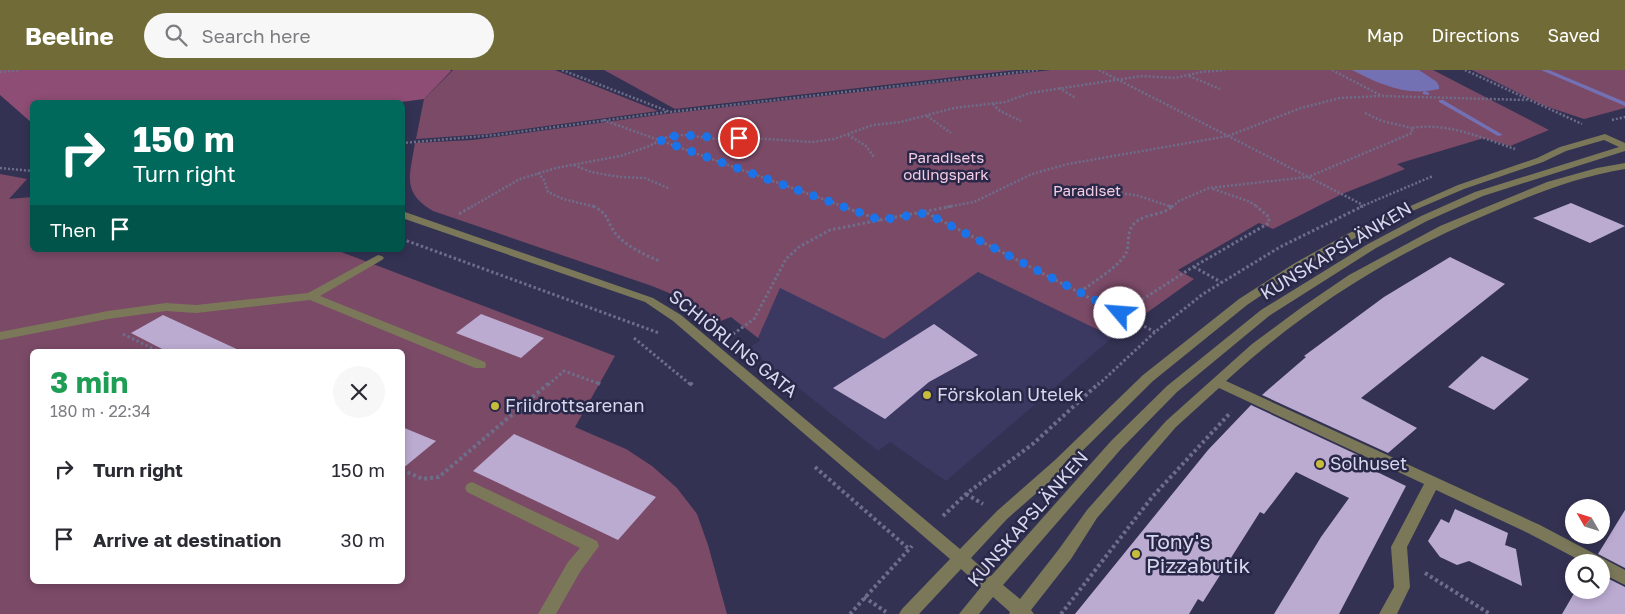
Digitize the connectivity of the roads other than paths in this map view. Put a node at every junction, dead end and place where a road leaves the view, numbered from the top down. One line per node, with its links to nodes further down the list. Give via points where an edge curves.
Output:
1 (1625, 147): 12 (street, via 1605,137 1563,149 1406,210 1299,265 1243,302 1148,378 1060,464 1002,514); 15 (street, KUNSKAPSLÄNKEN, via 1487,191 1423,219 1372,246 1265,313 1172,389 1123,438)
2 (1625, 166): 8 (street, via 1550,184 1444,228 1394,254 1353,277 1306,310 1256,347)
3 (405, 215): 12 (street, SCHIÖRLINS GATA, via 649,300 677,318)
4 (378, 258): 5 (street)
5 (310, 296): 6 (street, via 196,309 166,307); 7 (street)
6 (0, 336)
7 (480, 364)
8 (1217, 382): 9 (street); 16 (street, via 1171,424 1092,514)
9 (1432, 481): 11 (street); 20 (street, via 1399,547 1402,587)
10 (472, 488): 17 (street, via 591,546 574,567)
11 (1582, 554)
12 (960, 559): 15 (street, SCHIÖRLINS GATA); 18 (street)
13 (1610, 570): 14 (street)
14 (1625, 578)
15 (992, 586): 16 (street, SCHIÖRLINS GATA); 19 (street, KUNSKAPSLÄNKEN)
16 (1021, 613)
17 (547, 614)
18 (908, 614)
19 (968, 614)
20 (1388, 614)

